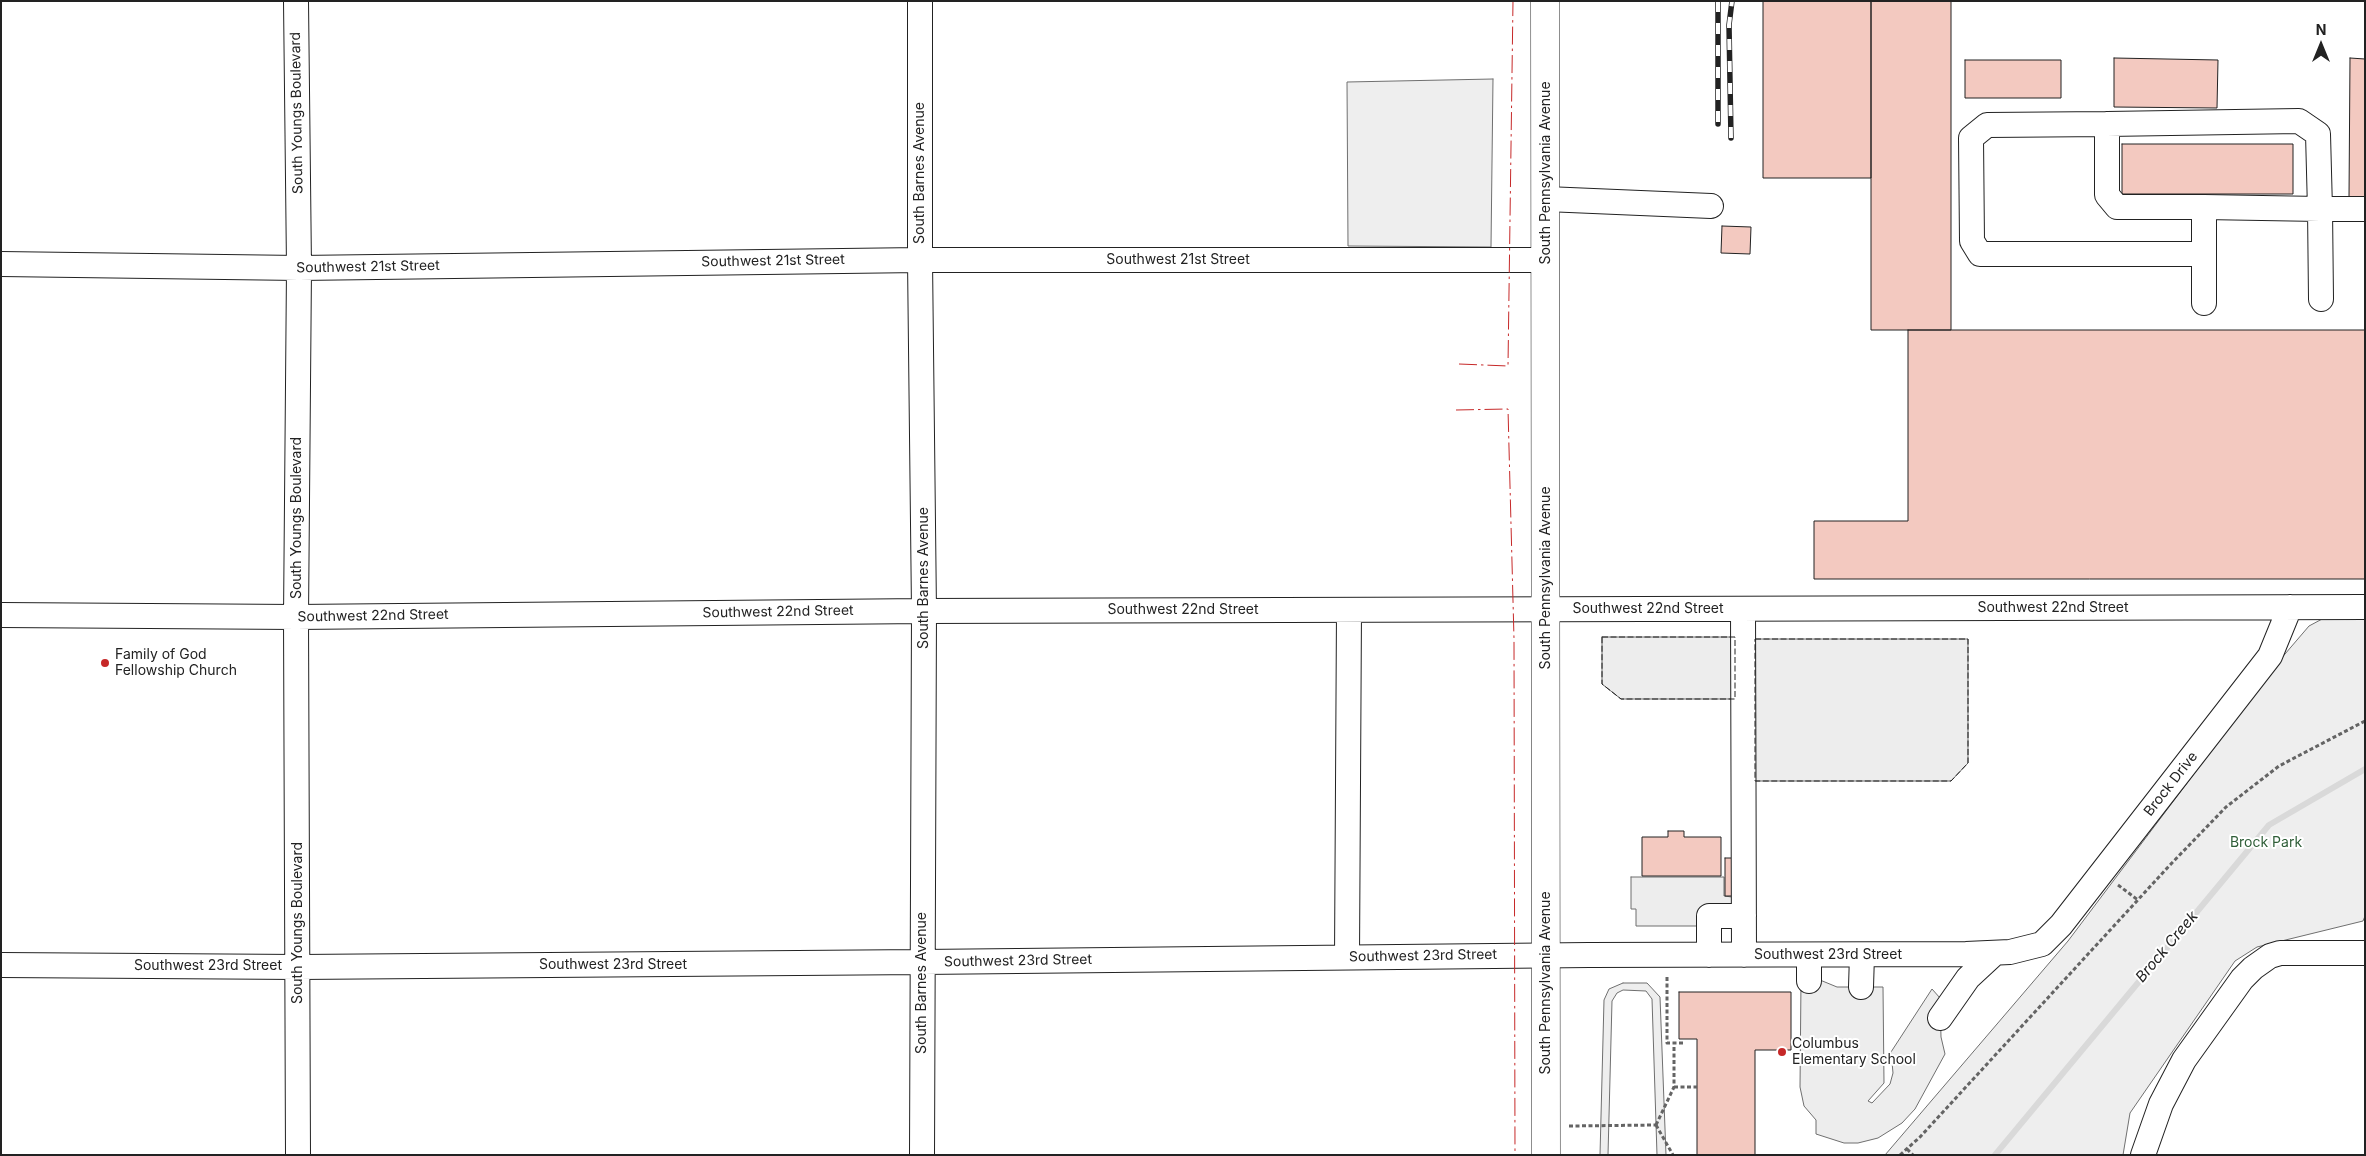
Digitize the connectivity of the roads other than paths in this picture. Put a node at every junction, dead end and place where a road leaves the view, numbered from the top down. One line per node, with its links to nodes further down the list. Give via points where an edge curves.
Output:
1 (296, 1): 14 (street, South Youngs Boulevard)
2 (920, 1): 11 (street, South Barnes Avenue)
3 (1545, 1): 5 (main road, South Pennsylvania Avenue)
4 (2107, 124): 7 (street, via 2107,195 2118,207); 8 (street, via 2298,121 2318,134); 10 (street, via 1988,125 1971,138 1972,241 1980,254)
5 (1546, 198): 6 (street); 12 (main road, South Pennsylvania Avenue)
6 (1711, 206)
7 (2204, 208): 8 (street); 10 (street)
8 (2320, 208): 9 (street); 15 (street)
9 (2365, 209)
10 (2204, 254): 16 (street)
11 (920, 260): 12 (street, Southwest 21st Street); 14 (street, Southwest 21st Street); 22 (street, South Barnes Avenue)
12 (1546, 260): 21 (main road, South Pennsylvania Avenue)
13 (1, 264): 14 (street, Southwest 21st Street)
14 (299, 268): 24 (street, South Youngs Boulevard)
15 (2321, 299)
16 (2204, 303)
17 (2290, 607): 18 (street, Southwest 22nd Street); 19 (street, Southwest 22nd Street); 26 (street, Brock Drive, via 2270,656 2061,925 2042,944)
18 (2365, 607)
19 (1743, 609): 21 (street, Southwest 22nd Street); 25 (street, via 1739,666 1749,708)
20 (1349, 610): 21 (street, Southwest 22nd Street); 22 (street, Southwest 22nd Street); 34 (street)
21 (1546, 610): 29 (main road, South Pennsylvania Avenue)
22 (924, 611): 24 (street, Southwest 22nd Street); 35 (street, South Barnes Avenue)
23 (1, 615): 24 (street, Southwest 22nd Street)
24 (296, 617): 37 (street, South Youngs Boulevard)
25 (1744, 916): 30 (street, via 1709,916); 31 (street)
26 (2034, 947): 27 (street, Southwest 23rd Street)
27 (1995, 953): 33 (street, Southwest 23rd Street); 40 (street, via 1968,978)
28 (2365, 953): 44 (street, via 2280,953 2264,960 2242,979 2192,1047 2161,1104)
29 (1546, 955): 30 (street, Southwest 23rd Street); 34 (street, Southwest 23rd Street); 43 (main road, South Pennsylvania Avenue)
30 (1709, 955): 31 (street, Southwest 23rd Street)
31 (1744, 955): 32 (street, Southwest 23rd Street)
32 (1809, 955): 33 (street, Southwest 23rd Street); 38 (street)
33 (1862, 955): 39 (street)
34 (1346, 957): 35 (street, Southwest 23rd Street)
35 (922, 962): 37 (street, Southwest 23rd Street); 42 (street, South Barnes Avenue)
36 (1, 965): 37 (street, Southwest 23rd Street)
37 (299, 967): 41 (street, South Youngs Boulevard)
38 (1809, 981)
39 (1861, 987)
40 (1940, 1018)
41 (298, 1155)
42 (922, 1155)
43 (1546, 1155)
44 (2143, 1155)

